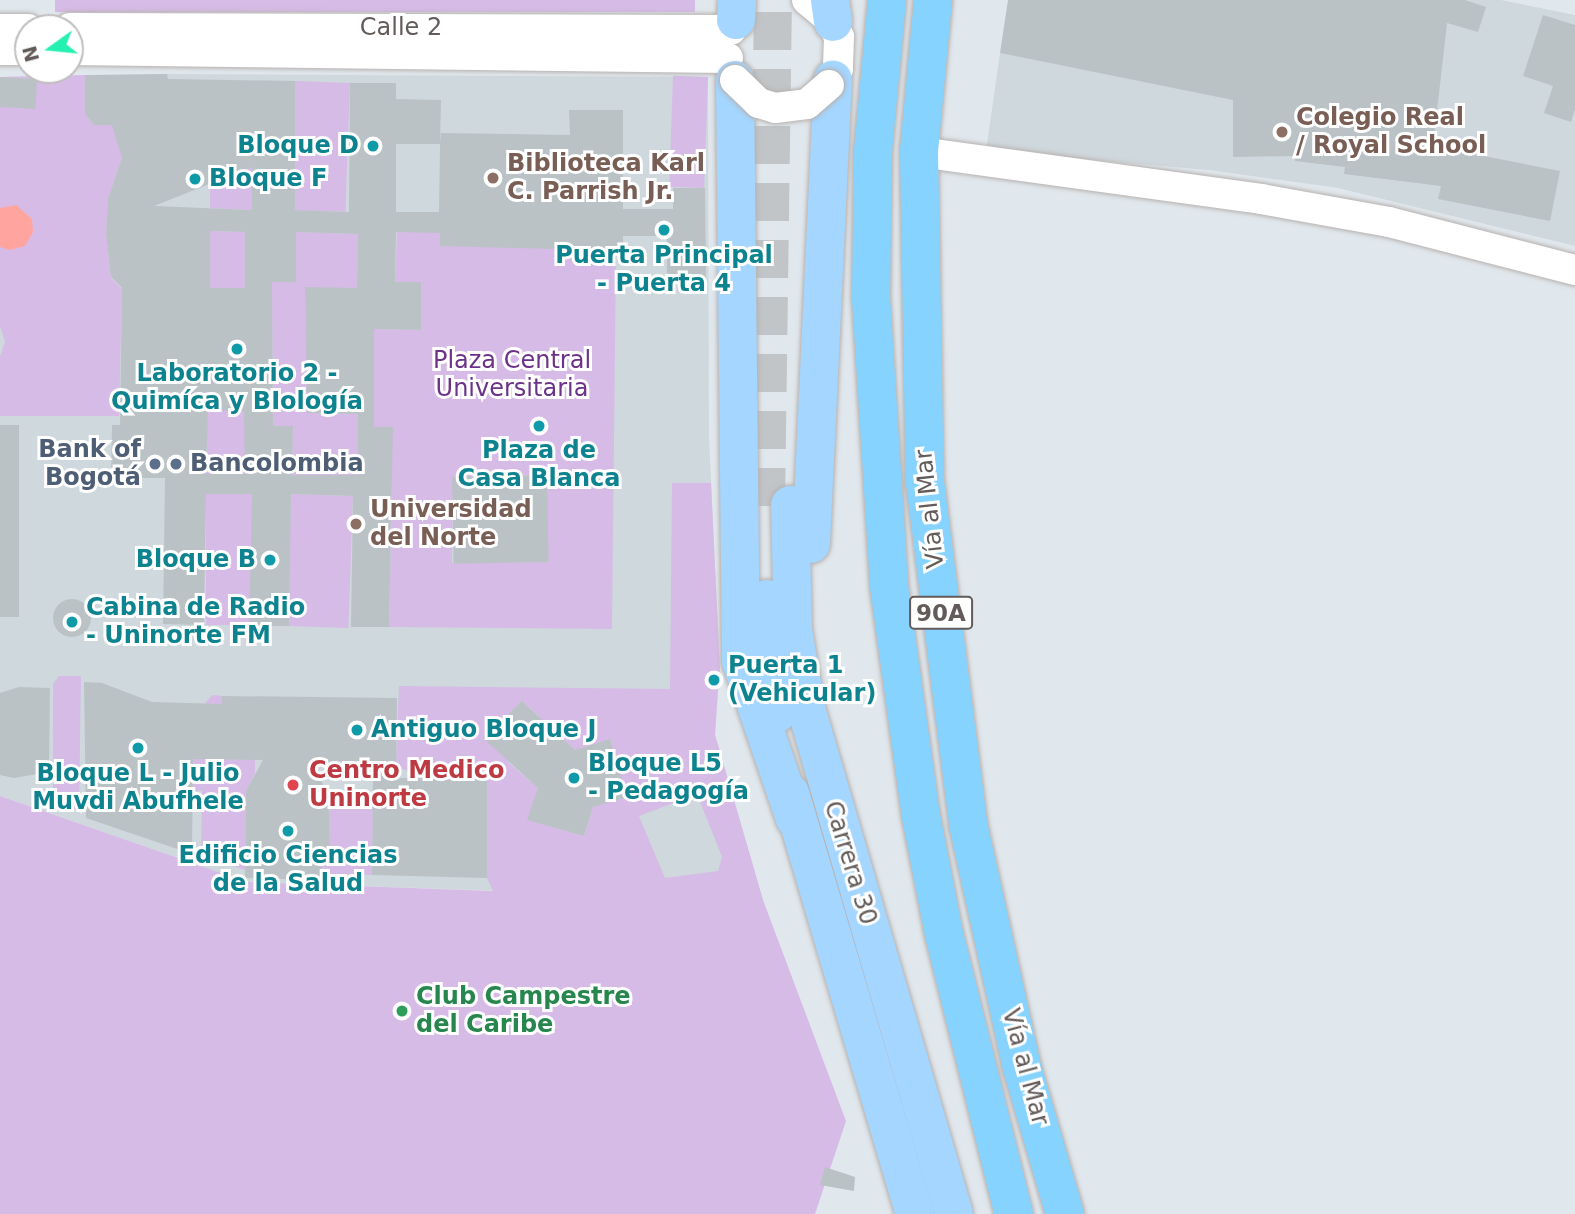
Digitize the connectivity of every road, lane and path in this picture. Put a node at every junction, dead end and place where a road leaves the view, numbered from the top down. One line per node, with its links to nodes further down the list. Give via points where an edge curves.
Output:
1 (887, 0): 15 (highway, Vía al Mar / 90A, via 873,151 871,298 889,586 921,816 941,921)
2 (933, 0): 9 (highway, Vía al Mar / 90A)
3 (825, 10): 8 (street, via 841,53)
4 (84, 28): 6 (street, Calle 2)
5 (738, 29): 6 (street, Calle 2); 8 (street, bridge, via 759,103 775,108 807,104); 12 (main road, via 741,661)
6 (481, 40): 7 (street, Calle 2)
7 (84, 50)
8 (831, 83): 11 (main road, via 811,604 814,687)
9 (919, 152): 10 (street, via 1286,203 1389,222); 16 (highway, Vía al Mar / 90A, via 925,482 968,824 1021,1064)
10 (1575, 270)
11 (832, 803): 12 (main road, Carrera 30, via 806,708 778,505 768,649); 14 (main road, Carrera 30)
12 (794, 818): 13 (main road, Carrera 30)
13 (915, 1214)
14 (954, 1214)
15 (1014, 1214)
16 (1065, 1214)

